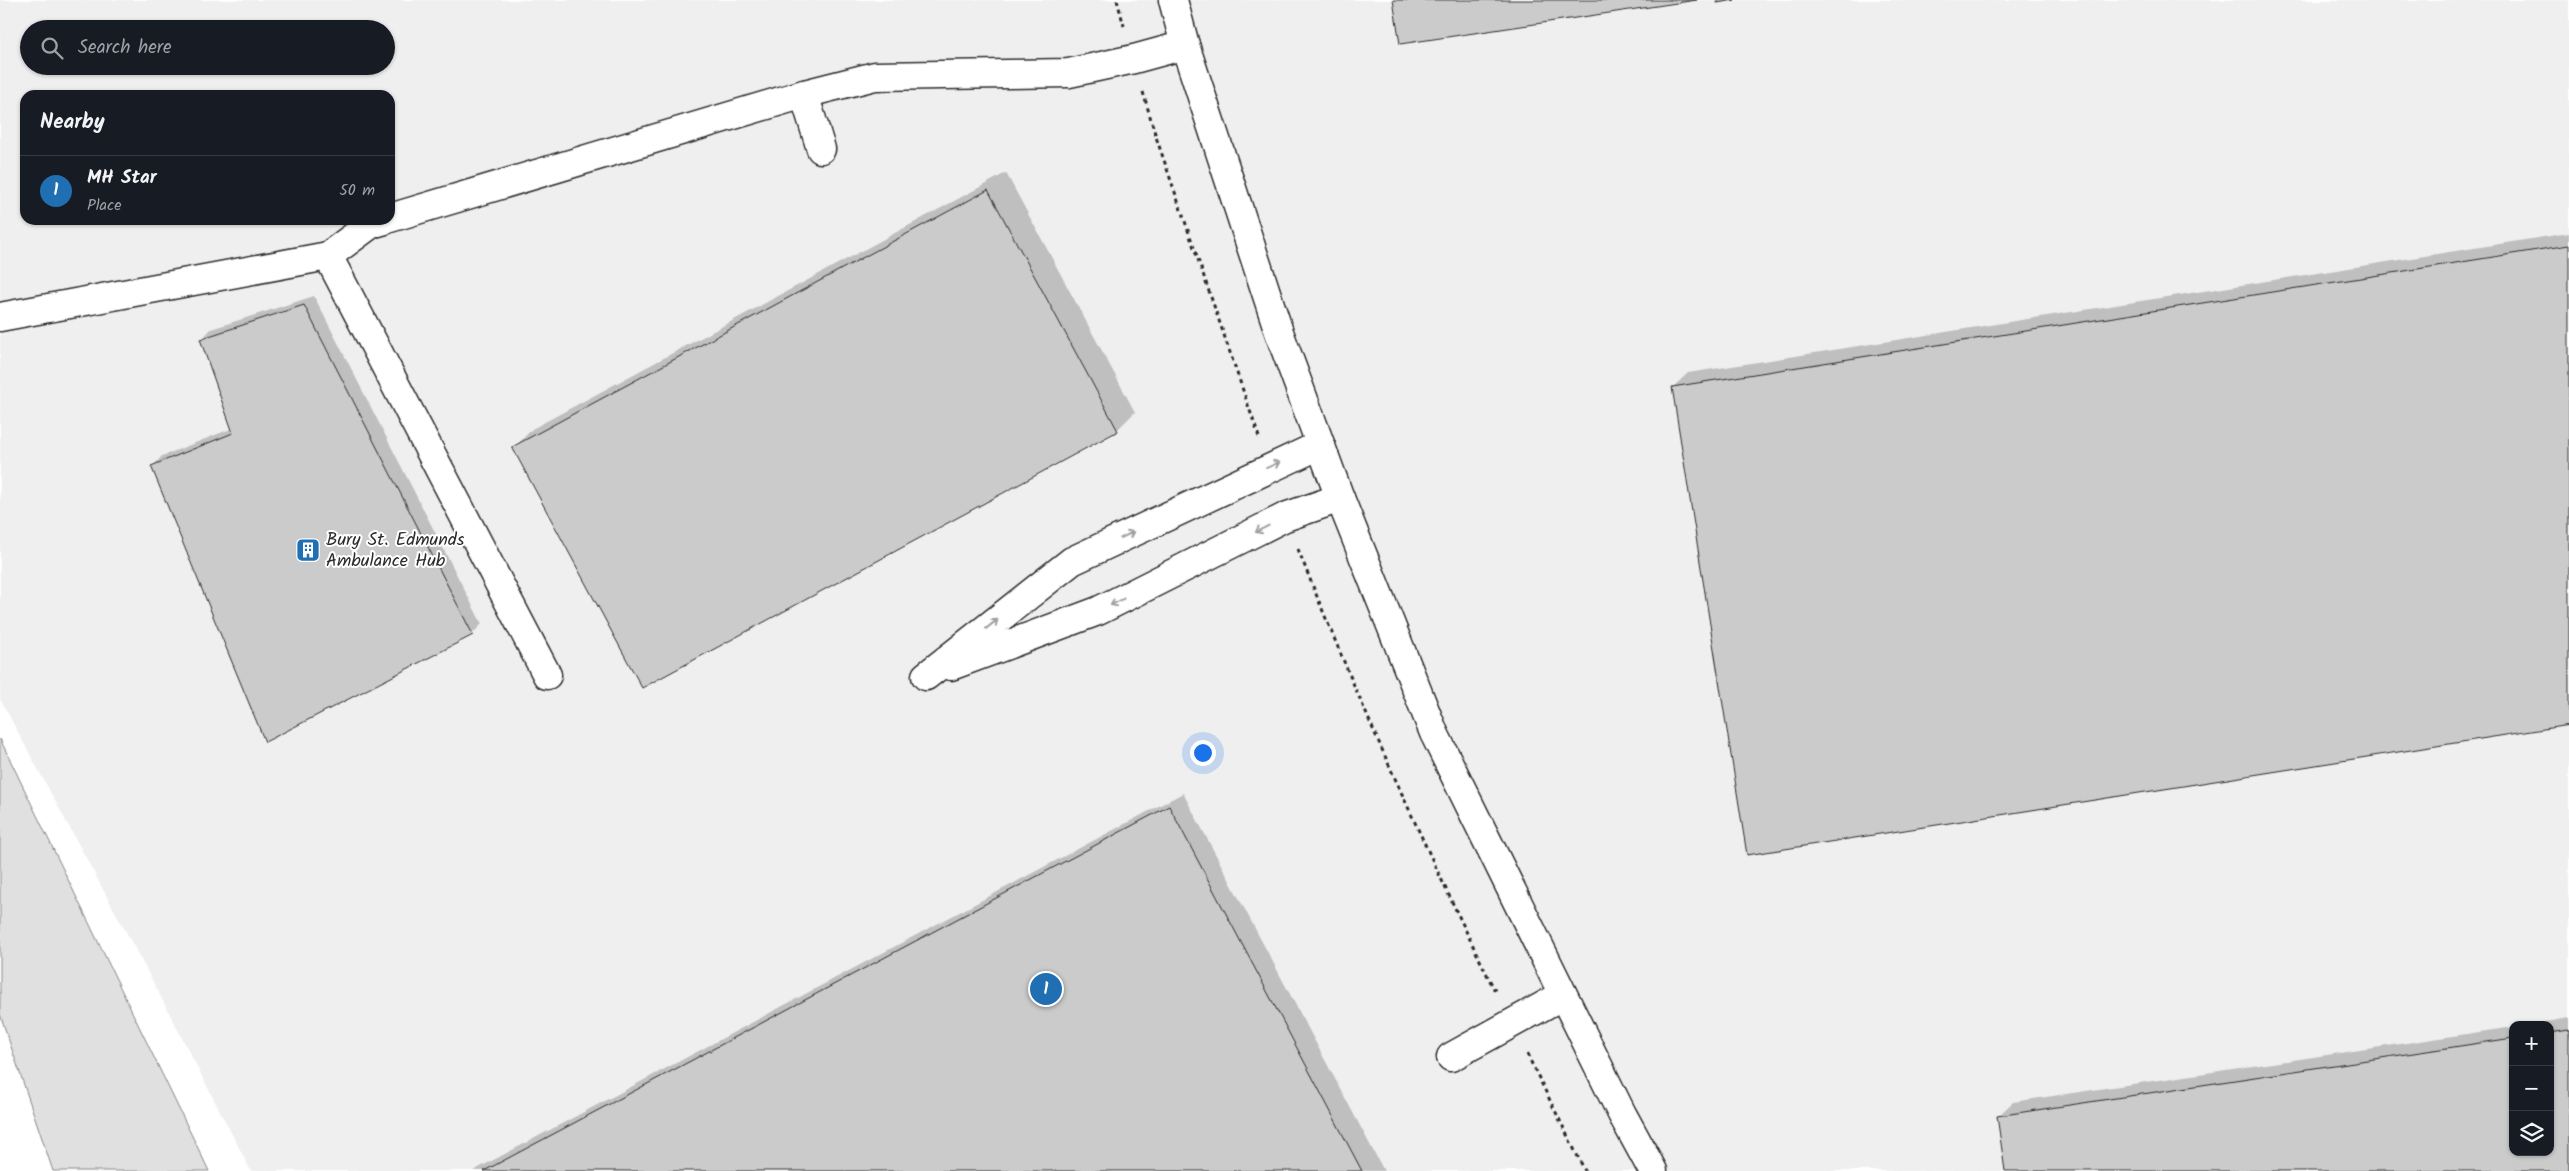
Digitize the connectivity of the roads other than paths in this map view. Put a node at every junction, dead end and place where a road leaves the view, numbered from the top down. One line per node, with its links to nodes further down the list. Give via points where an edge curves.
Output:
1 (1173, 0): 2 (street)
2 (1185, 45): 3 (street, via 1069,73 874,76); 9 (street, via 1279,332)
3 (804, 94): 4 (street); 5 (street)
4 (821, 149)
5 (395, 217)
6 (370, 225): 7 (street)
7 (328, 256): 8 (street); 11 (street)
8 (0, 317)
9 (1320, 445): 10 (street); 10 (street, one-way to 9, via 1285,517 1098,611 926,676 1072,561)
10 (1340, 498): 12 (street, via 1434,733)
11 (547, 674)
12 (1563, 995): 13 (street); 14 (street)
13 (1451, 1057)
14 (1653, 1171)

